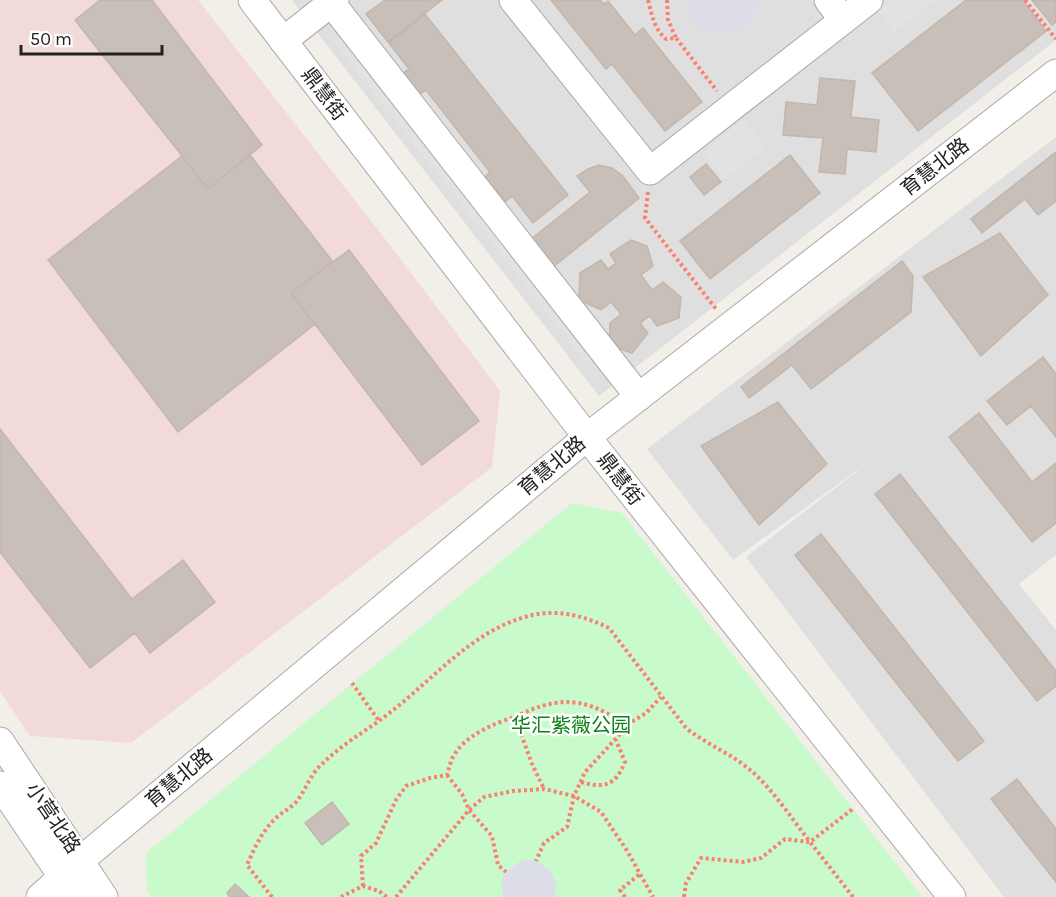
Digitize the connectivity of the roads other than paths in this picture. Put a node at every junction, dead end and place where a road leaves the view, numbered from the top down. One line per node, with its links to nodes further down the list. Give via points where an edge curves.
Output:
1 (252, 0): 6 (street, 鼎慧街)
2 (513, 0): 5 (street, via 650,171 730,108)
3 (868, 0): 5 (street)
4 (327, 1): 6 (street); 8 (street)
5 (835, 10)
6 (279, 35): 9 (street, 鼎慧街)
7 (1056, 73): 8 (street, 育慧北路)
8 (639, 397): 9 (street, 育慧北路)
9 (587, 437): 12 (street, 育慧北路); 15 (street, 鼎慧街)
10 (0, 741): 12 (street, 小营北路)
11 (0, 785): 12 (street, 小营北路)
12 (73, 878): 13 (street, 育慧北路); 14 (street, 小营北路)
13 (40, 897)
14 (104, 897)
15 (951, 897)

